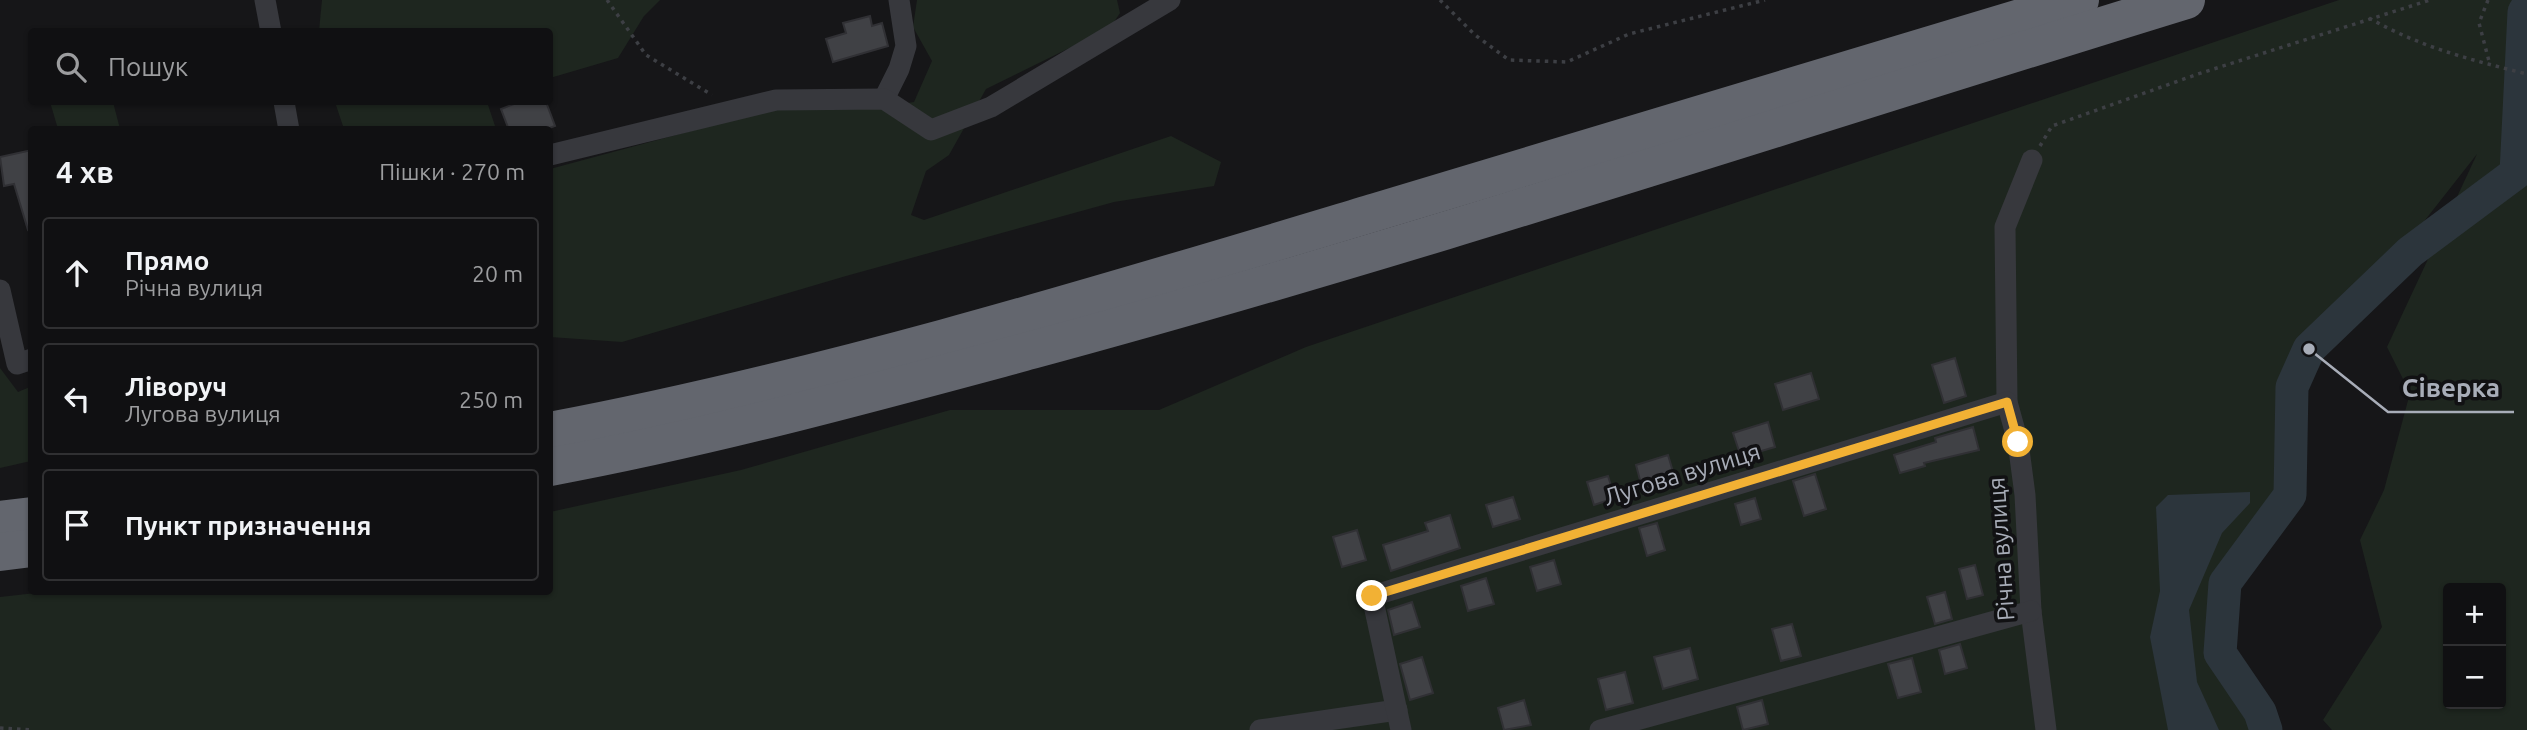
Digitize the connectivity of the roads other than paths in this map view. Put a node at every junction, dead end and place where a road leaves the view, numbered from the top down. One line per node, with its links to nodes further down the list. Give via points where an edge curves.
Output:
1 (265, 0): 6 (street)
2 (899, 0): 7 (street, via 906,46)
3 (1170, 0): 7 (street, via 991,107 931,130)
4 (2080, 0): 15 (highway, via 1143,282 647,413)
5 (2186, 0): 16 (highway, via 1186,308 668,444)
6 (270, 28)
7 (884, 99): 10 (street, via 776,100)
8 (285, 105): 9 (street)
9 (288, 126)
10 (553, 154)
11 (2032, 160): 14 (street, Річна вулиця, via 2005,227)
12 (0, 290): 13 (street)
13 (24, 361)
14 (2007, 402): 21 (street, Річна вулиця, via 2025,495); 22 (street, Лугова вулиця, via 1372,596)
15 (553, 431)
16 (553, 466)
17 (28, 516): 18 (highway)
18 (0, 520)
19 (28, 548): 20 (highway)
20 (0, 552)
21 (2031, 611): 24 (street); 25 (street, Річна вулиця)
22 (1399, 720): 23 (street)
23 (1260, 730)
24 (1600, 730)
25 (2046, 730)

